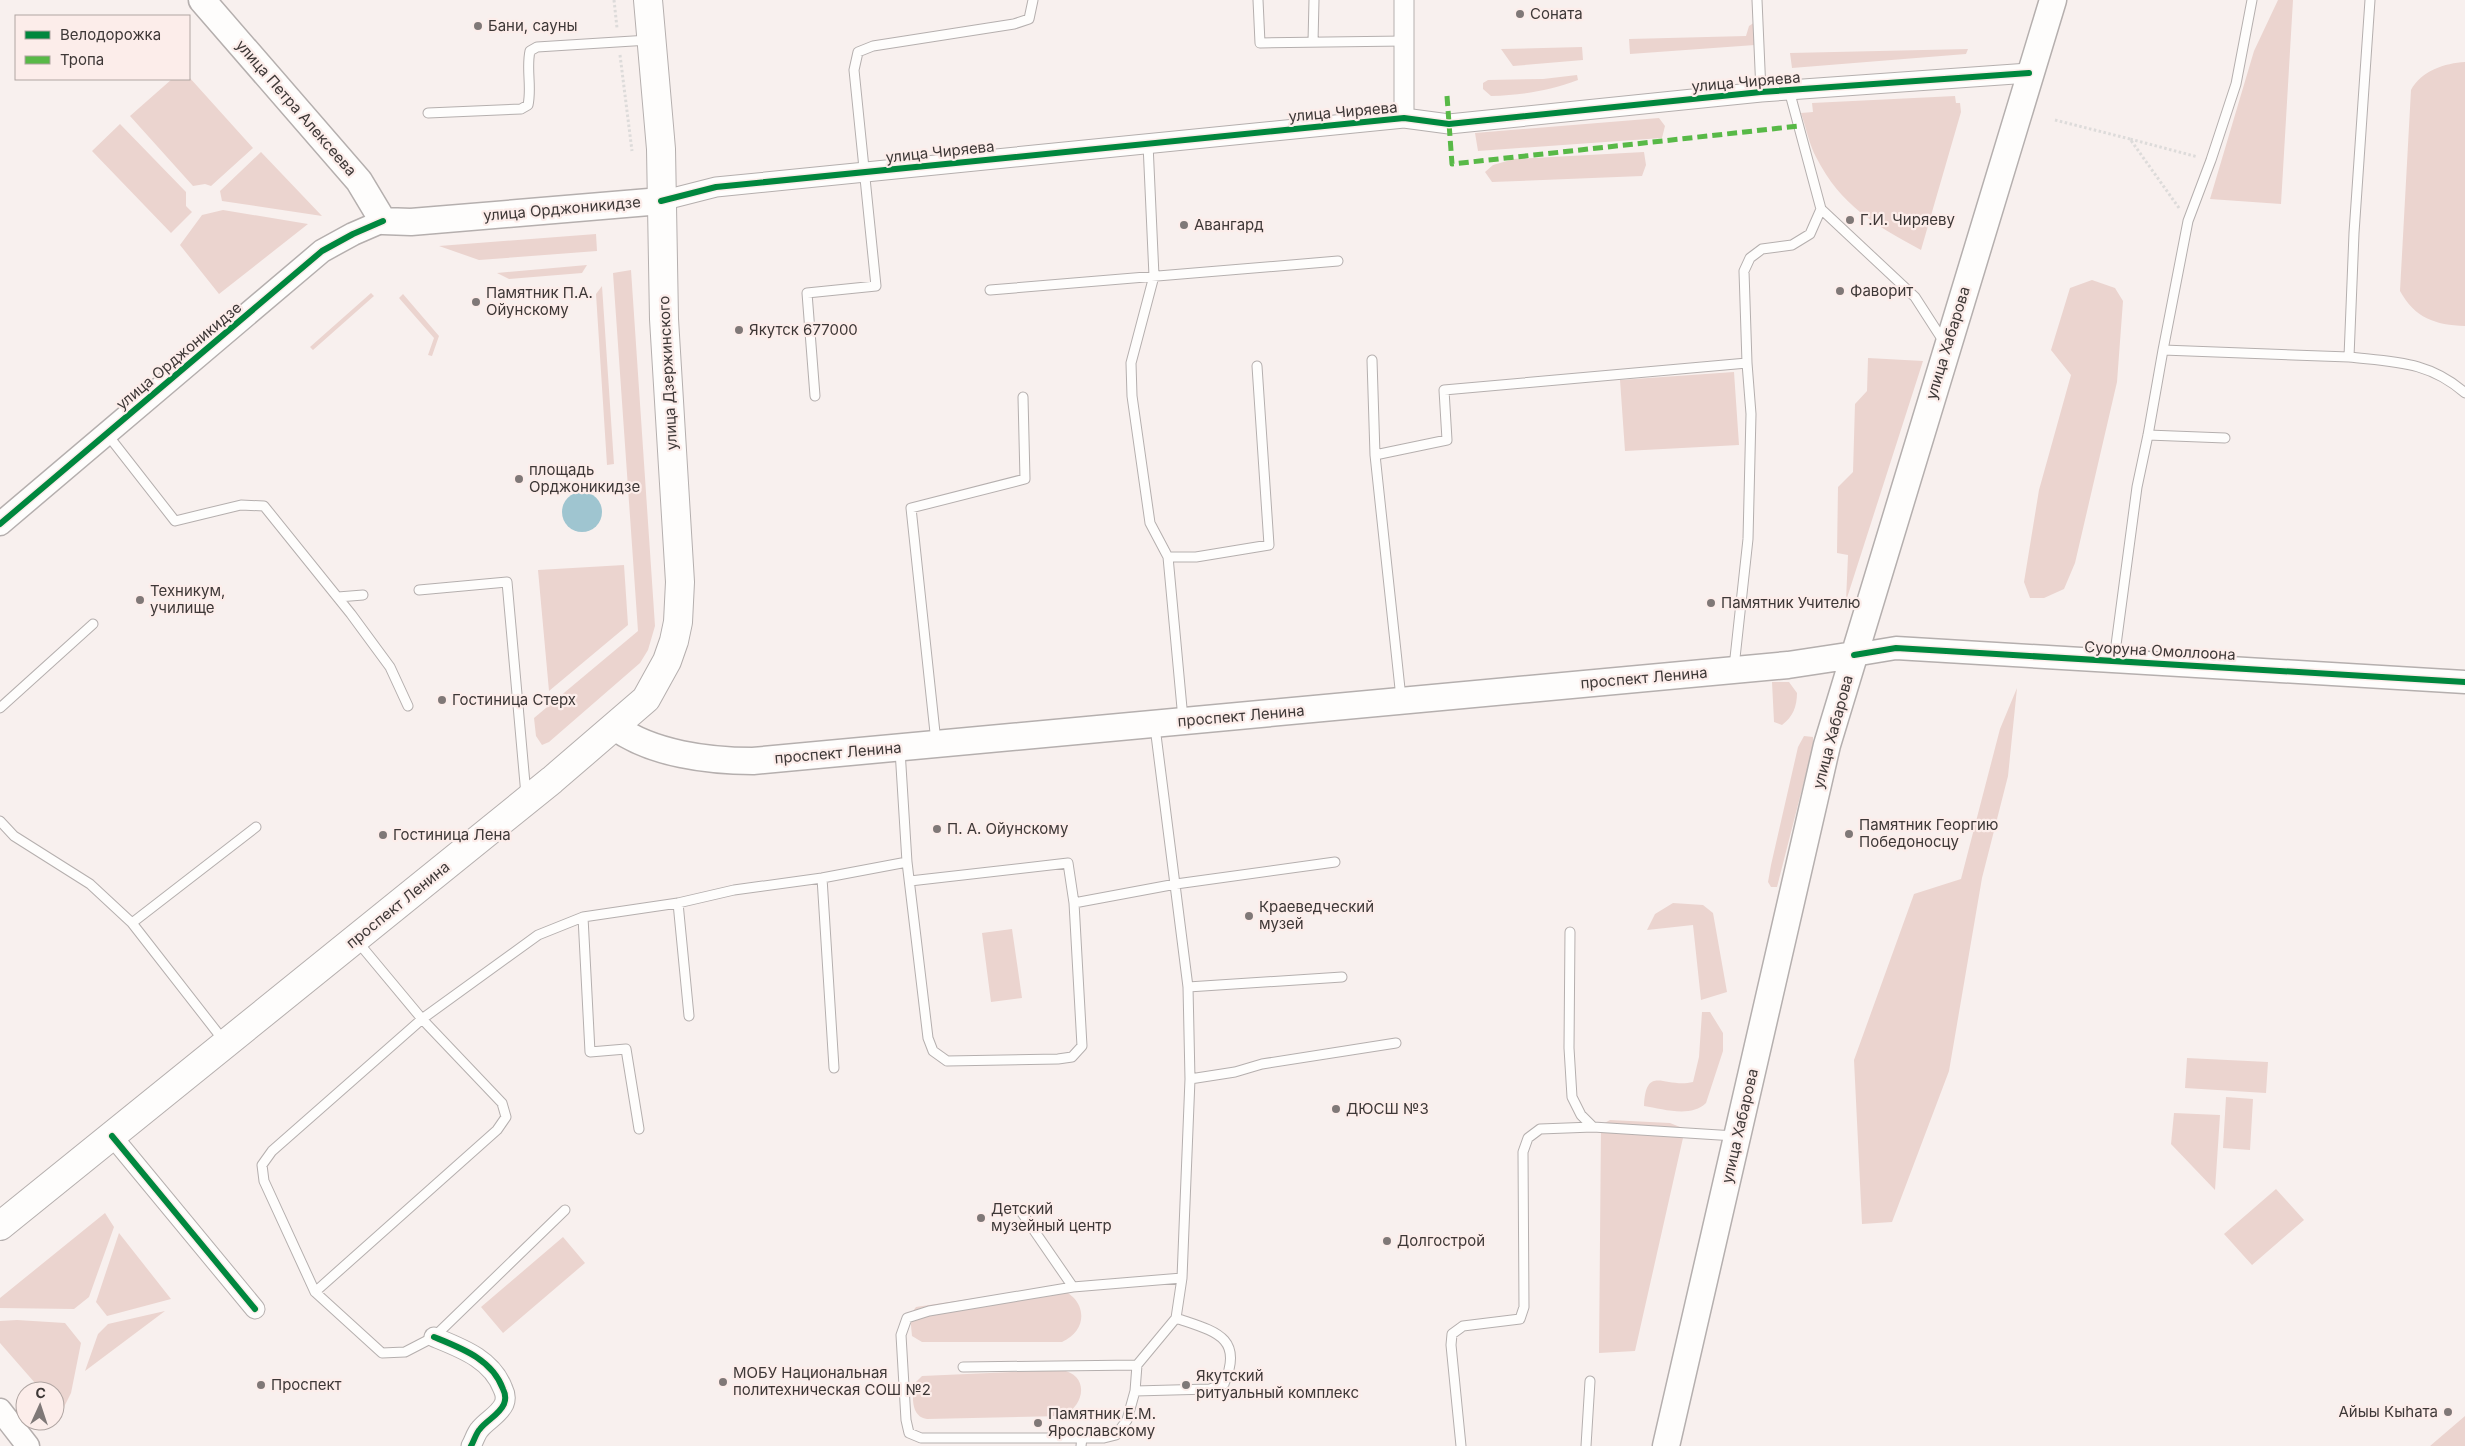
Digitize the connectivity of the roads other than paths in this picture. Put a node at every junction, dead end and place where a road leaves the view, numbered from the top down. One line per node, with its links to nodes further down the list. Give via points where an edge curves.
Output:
1 (202, 0): 23 (main road, улица Петра Алексеева, via 359,181)
2 (648, 0): 11 (main road, улица Дзержинского)
3 (1033, 0): 20 (lane, via 1029,19 1014,24 873,46 858,52 854,70)
4 (1258, 0): 13 (lane, via 1260,43)
5 (1314, 0): 13 (lane)
6 (1404, 0): 12 (street)
7 (1757, 0): 16 (lane)
8 (2052, 0): 14 (main road, улица Хабарова)
9 (2252, 0): 28 (lane, via 2236,84 2188,221)
10 (2370, 0): 29 (lane)
11 (652, 40): 17 (lane, via 536,47 530,51 528,105); 21 (main road, улица Дзержинского, via 661,149)
12 (1404, 41): 13 (lane); 18 (street)
13 (1313, 42)
14 (2030, 73): 15 (street, улица Чиряева); 27 (main road, улица Хабарова)
15 (1788, 90): 16 (street, улица Чиряева); 22 (lane)
16 (1761, 92): 18 (street, улица Чиряева, via 1449,124)
17 (428, 113)
18 (1404, 118): 19 (street, улица Чиряева)
19 (1148, 144): 20 (street, улица Чиряева); 25 (lane)
20 (866, 172): 21 (street, улица Чиряева, via 716,187); 34 (lane, via 876,286 807,293)
21 (661, 201): 23 (main road, улица Орджоникидзе, via 411,222); 55 (main road, улица Дзержинского, via 664,319 680,602 674,641 658,681 646,699)
22 (1821, 209): 27 (lane, via 1915,297); 31 (lane, via 1810,234 1792,245 1762,249 1750,258 1744,271)
23 (384, 221): 36 (street, улица Орджоникидзе, via 322,251)
24 (1338, 261): 25 (lane)
25 (1154, 276): 26 (lane); 41 (lane, via 1132,363 1132,396 1150,523)
26 (990, 290)
27 (1947, 347): 46 (main road, улица Хабарова)
28 (2162, 350): 29 (lane); 37 (lane)
29 (2349, 357): 33 (lane, via 2430,369)
30 (1372, 360): 39 (lane)
31 (1747, 363): 39 (lane, via 1444,390 1447,440); 48 (lane, via 1751,414 1748,539)
32 (1257, 366): 41 (lane, via 1269,545 1196,557)
33 (2465, 393)
34 (815, 396)
35 (1023, 397): 56 (lane, via 1025,479 911,508)
36 (107, 433): 40 (street, улица Орджоникидзе); 44 (lane, via 175,521 241,505 264,506)
37 (2148, 435): 38 (lane); 47 (lane, via 2137,487)
38 (2225, 438)
39 (1375, 455): 50 (lane)
40 (0, 524)
41 (1168, 557): 53 (lane)
42 (419, 590): 58 (lane, via 507,582)
43 (363, 595): 44 (lane)
44 (338, 597): 51 (lane, via 390,667)
45 (93, 624): 52 (lane)
46 (1854, 655): 47 (street, Суоруна Омоллоона, via 1896,648); 48 (main road, проспект Ленина); 83 (main road, улица Хабарова, via 1827,745)
47 (2114, 661): 49 (street, Суоруна Омоллоона)
48 (1734, 670): 50 (main road, проспект Ленина)
49 (2465, 682)
50 (1401, 701): 53 (main road, проспект Ленина)
51 (408, 706)
52 (0, 708)
53 (1184, 721): 54 (main road, проспект Ленина)
54 (1155, 724): 56 (main road, проспект Ленина); 65 (lane)
55 (615, 727): 57 (main road, проспект Ленина, via 653,746 740,761); 58 (main road, проспект Ленина)
56 (936, 744): 57 (main road, проспект Ленина)
57 (900, 747): 61 (lane)
58 (526, 800): 71 (main road, проспект Ленина)
59 (0, 821): 69 (lane, via 14,836 90,884)
60 (256, 827): 69 (lane)
61 (906, 862): 63 (lane); 64 (lane)
62 (1335, 862): 65 (lane)
63 (822, 878): 66 (lane, via 734,890); 78 (lane)
64 (910, 881): 67 (lane, via 1068,863); 67 (lane, via 928,1038 933,1051 947,1061 1058,1059 1072,1057 1082,1046)
65 (1176, 884): 67 (lane); 73 (lane)
66 (678, 903): 68 (lane); 74 (lane)
67 (1074, 903)
68 (583, 917): 75 (lane, via 538,935); 81 (lane, via 590,1052 626,1049)
69 (132, 923): 77 (lane)
70 (1570, 932): 80 (lane, via 1572,1097 1581,1115)
71 (355, 939): 75 (lane); 77 (main road, проспект Ленина)
72 (1342, 977): 73 (lane)
73 (1188, 988): 79 (lane)
74 (689, 1016)
75 (422, 1019): 89 (lane, via 272,1152 262,1165 264,1181); 89 (lane, via 502,1103 506,1117 497,1130)
76 (1396, 1043): 79 (lane)
77 (226, 1044): 82 (main road, проспект Ленина)
78 (834, 1068)
79 (1190, 1079): 87 (lane)
80 (1593, 1127): 83 (lane); 101 (lane, via 1540,1129 1528,1138 1523,1152 1524,1307 1520,1319 1463,1326 1452,1334)
81 (640, 1129)
82 (112, 1136): 86 (main road, проспект Ленина); 90 (street)
83 (1738, 1136): 103 (main road, улица Хабарова)
84 (565, 1210): 92 (lane)
85 (1022, 1213): 88 (lane)
86 (0, 1226)
87 (1182, 1278): 88 (lane); 91 (lane)
88 (1073, 1287): 98 (lane, via 907,1318 901,1335 909,1433 922,1438)
89 (315, 1292): 92 (lane, via 382,1353 405,1352)
90 (255, 1309)
91 (1176, 1318): 93 (lane); 96 (lane, via 1218,1333 1230,1348 1231,1368 1224,1384 1210,1389)
92 (434, 1337): 100 (street, via 486,1363 500,1380 505,1393 505,1403 480,1429)
93 (1137, 1365): 94 (lane); 96 (lane)
94 (963, 1367)
95 (1590, 1381): 102 (lane)
96 (1135, 1391): 98 (lane, via 1127,1420 1116,1435)
97 (0, 1410): 99 (street)
98 (1081, 1442)
99 (28, 1446)
100 (471, 1446)
101 (1461, 1446)
102 (1586, 1446)
103 (1666, 1446)

